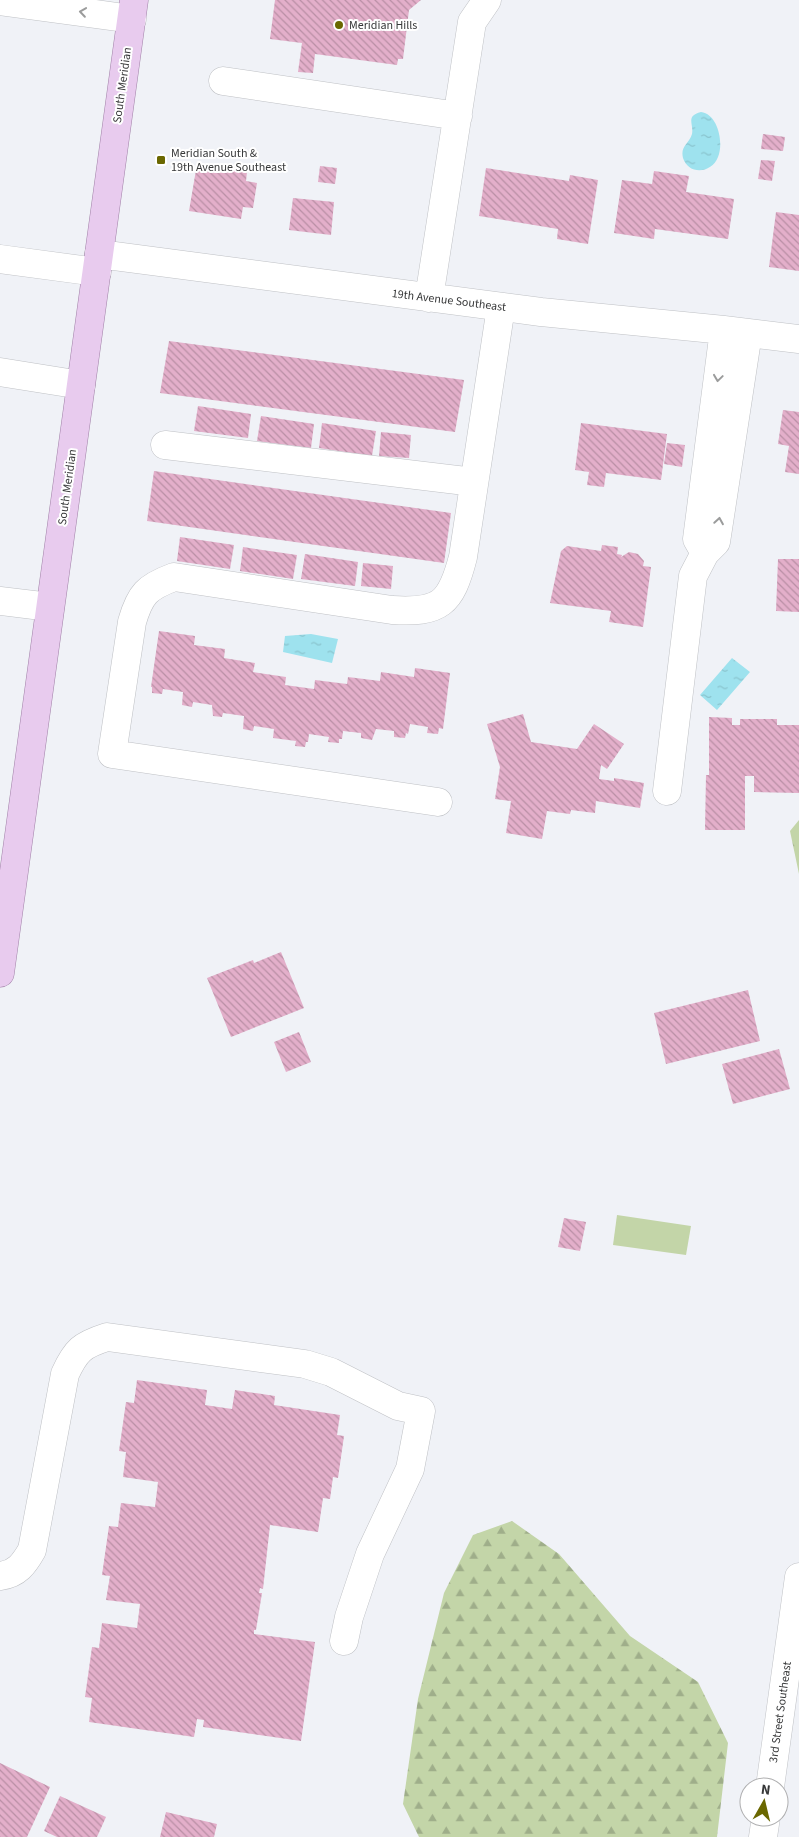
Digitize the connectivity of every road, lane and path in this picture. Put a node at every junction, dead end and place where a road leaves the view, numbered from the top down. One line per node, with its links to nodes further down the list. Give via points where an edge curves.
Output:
1 (487, 0): 5 (street, via 472,22)
2 (0, 1): 3 (street, one-way to 2)
3 (133, 9): 7 (main road, South Meridian)
4 (223, 81): 5 (street)
5 (458, 116): 8 (street)
6 (0, 259): 7 (street, 19th Avenue Southeast)
7 (98, 263): 8 (street, 19th Avenue Southeast); 13 (main road, South Meridian)
8 (429, 298): 9 (street, 19th Avenue Southeast)
9 (501, 307): 10 (street, 19th Avenue Southeast); 15 (street)
10 (736, 331): 11 (street, 19th Avenue Southeast); 18 (street, via 697,539 705,553 693,576)
11 (799, 340)
12 (0, 372): 13 (street)
13 (81, 385): 17 (main road, South Meridian)
14 (165, 444): 15 (street)
15 (474, 482): 19 (street, via 457,579 446,599 434,608 392,610 174,578 146,591 132,622 112,754)
16 (0, 601): 17 (street)
17 (50, 608): 20 (main road, South Meridian)
18 (667, 791)
19 (438, 802)
20 (0, 973)
21 (0, 1576): 24 (street, via 24,1565 32,1550 65,1374 73,1356 89,1343 107,1337 306,1364 331,1372 398,1406 421,1411 410,1469 370,1554)
22 (799, 1578): 23 (street, 3rd Street Southeast)
23 (796, 1614): 25 (street, 3rd Street Southeast)
24 (344, 1641)
25 (772, 1777)

